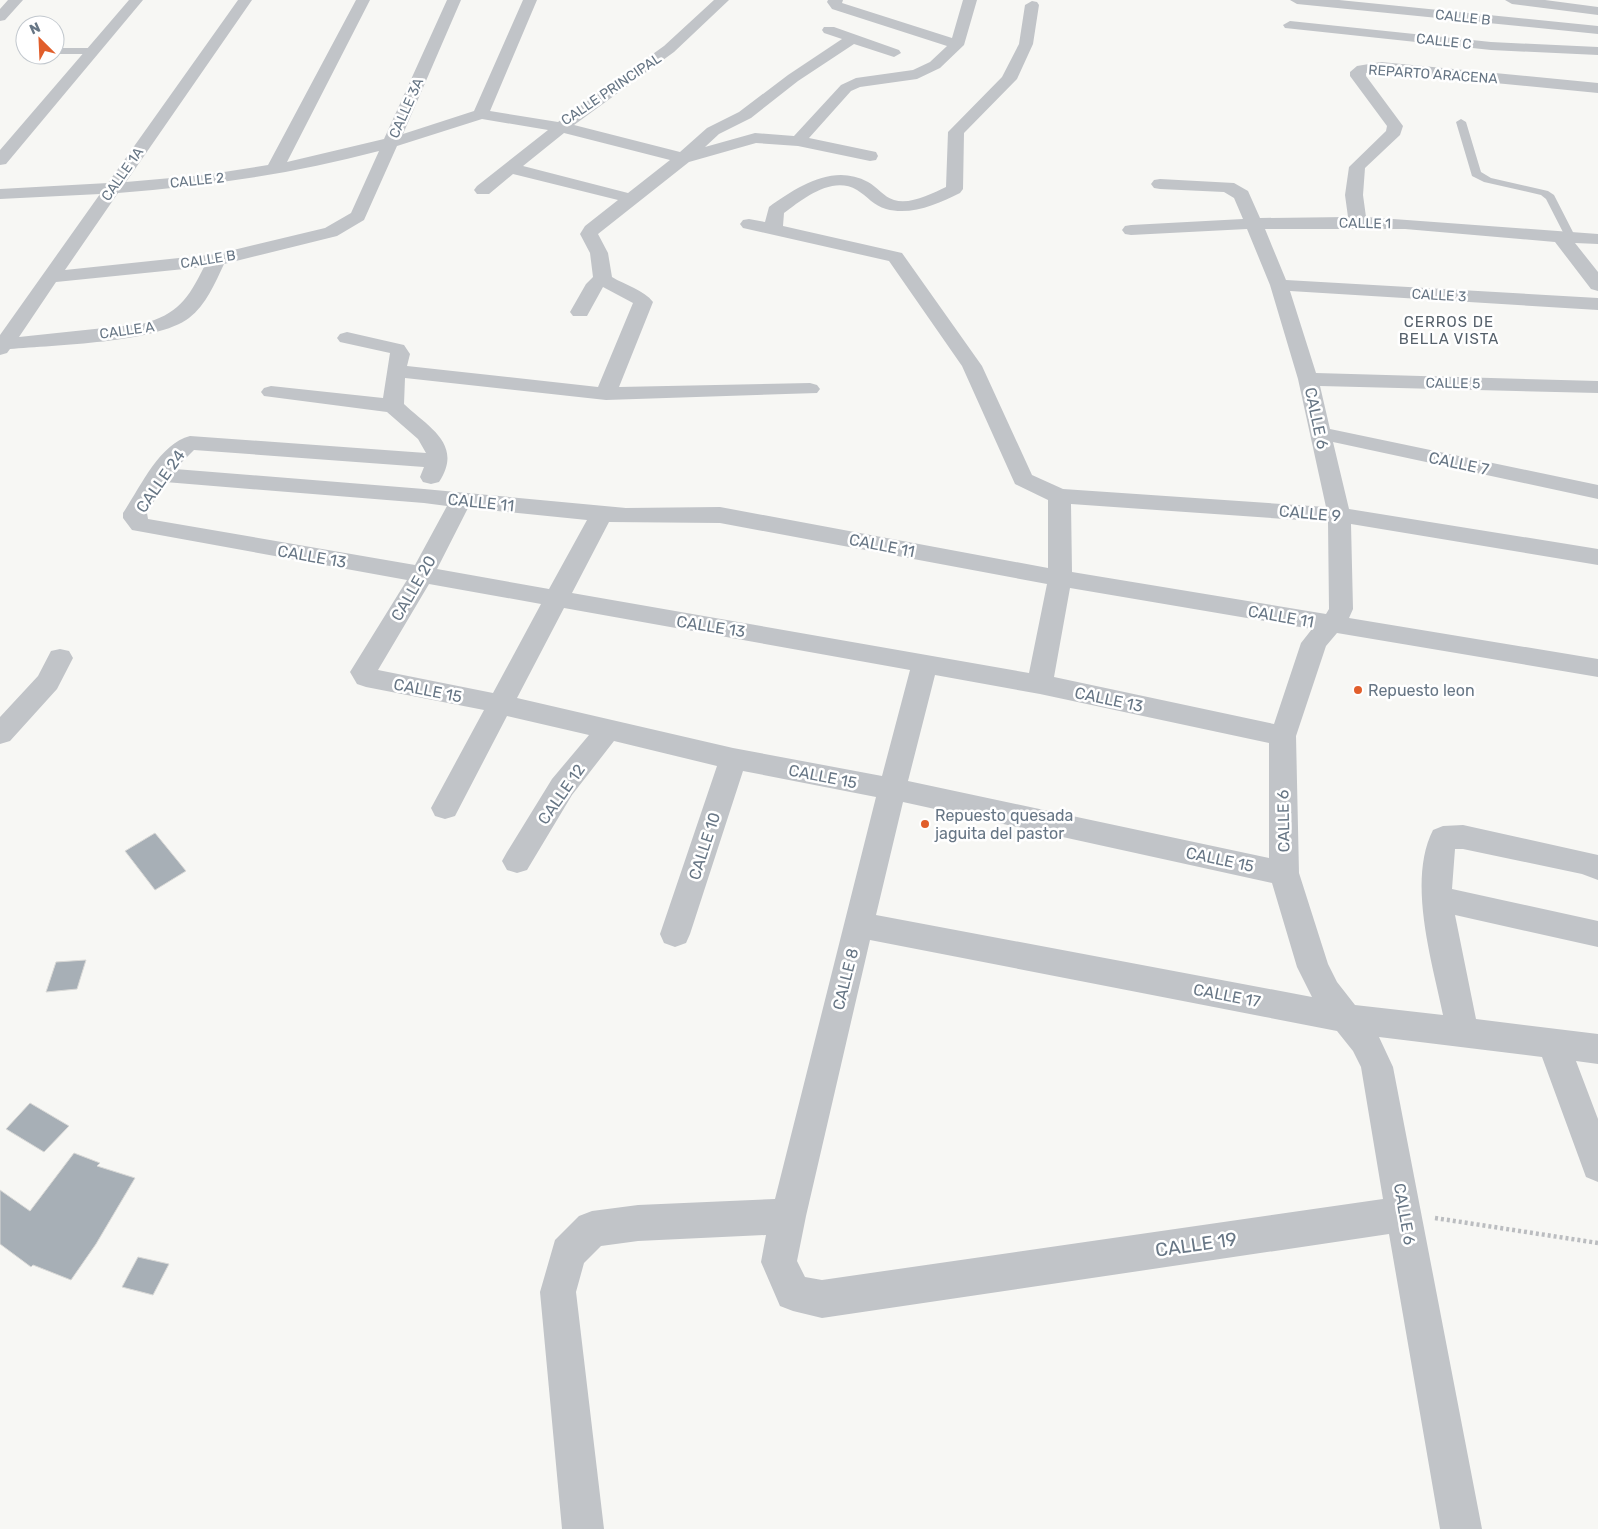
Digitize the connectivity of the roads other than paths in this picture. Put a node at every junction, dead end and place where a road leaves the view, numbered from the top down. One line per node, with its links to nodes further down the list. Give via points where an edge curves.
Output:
1 (16, 0): 14 (street)
2 (136, 0): 21 (street)
3 (245, 0): 36 (street, CALLE 1A)
4 (363, 0): 34 (street)
5 (454, 0): 29 (street, CALLE 3A)
6 (530, 0): 25 (street)
7 (722, 0): 27 (street, CALLE PRINCIPAL, via 669,50)
8 (836, 0): 19 (street, via 837,6)
9 (970, 0): 19 (street)
10 (1297, 0): 17 (street, CALLE B)
11 (1512, 0): 13 (street)
12 (1032, 6): 44 (street, via 1026,44 1010,79 956,132 954,189 928,202 890,205 859,183 837,179 802,190 775,210)
13 (1598, 10)
14 (0, 17)
15 (1290, 25): 22 (street, CALLE C, via 1491,46)
16 (829, 30): 18 (street)
17 (1598, 30)
18 (852, 39): 23 (street); 31 (street, via 745,115 714,132)
19 (957, 45): 28 (street, via 926,70 856,83 846,88)
20 (65, 51): 21 (lane)
21 (92, 51): 32 (street)
22 (1598, 51)
23 (894, 53)
24 (1598, 88): 41 (street, REPARTO ARACENA, via 1381,67 1362,69 1358,76 1395,126 1394,132 1358,168 1354,195)
25 (481, 114): 27 (street, CALLE PRINCIPAL); 29 (street, CALLE 2)
26 (1461, 122): 46 (lane, via 1476,174 1550,197)
27 (561, 127): 31 (street); 33 (street)
28 (798, 140): 30 (street); 31 (street, via 761,137)
29 (391, 142): 34 (street, CALLE 2); 40 (street, CALLE 3A)
30 (870, 156)
31 (683, 158): 39 (street)
32 (0, 160)
33 (510, 168): 37 (street); 39 (street)
34 (275, 169): 36 (street, CALLE 2)
35 (1160, 184): 43 (street, CALLE 6, via 1236,190 1242,195)
36 (112, 189): 38 (street, CALLE 2); 49 (street, CALLE 1A)
37 (483, 190)
38 (0, 194)
39 (633, 198): 50 (street, via 590,230 599,253)
40 (358, 216): 48 (street, CALLE B, via 331,232)
41 (1358, 222): 43 (street, CALLE 1); 46 (street, CALLE 1)
42 (749, 224): 44 (street)
43 (1255, 224): 45 (street, CALLE 1); 51 (street, CALLE 6)
44 (774, 228): 69 (street, CALLE 9, via 895,257 972,366 1023,479)
45 (1131, 230)
46 (1566, 237): 47 (street, CALLE 1); 52 (street)
47 (1598, 239)
48 (217, 260): 49 (street, CALLE B); 56 (street, CALLE A, via 191,308 160,326)
49 (51, 277): 56 (street, CALLE 1A)
50 (603, 279): 54 (street, via 595,284); 62 (street, via 619,290 641,298 644,306)
51 (1279, 285): 53 (street, CALLE 3); 58 (street, CALLE 6)
52 (1598, 285)
53 (1598, 304)
54 (580, 312)
55 (347, 338): 57 (street, via 397,349 400,354)
56 (2, 346)
57 (396, 371): 62 (street); 63 (street)
58 (1308, 379): 59 (street, CALLE 5); 64 (street, CALLE 6)
59 (1598, 387)
60 (810, 389): 62 (street)
61 (272, 392): 63 (street)
62 (606, 394)
63 (393, 406): 65 (street, via 428,437 438,452)
64 (1320, 433): 67 (street, CALLE 7); 72 (street, CALLE 6)
65 (437, 461): 66 (street, CALLE 24, via 190,443); 68 (street)
66 (160, 475): 68 (street, CALLE 11); 73 (street, CALLE 24, via 135,513)
67 (1598, 492)
68 (424, 496): 70 (street, CALLE 11)
69 (1059, 496): 72 (street, CALLE 9); 76 (street)
70 (460, 500): 71 (street, CALLE 11); 75 (street, CALLE 20)
71 (602, 513): 76 (street, CALLE 11, via 626,516 720,515); 77 (street)
72 (1339, 515): 74 (street, CALLE 9); 78 (street, CALLE 6, via 1342,608)
73 (138, 522): 75 (street, CALLE 13)
74 (1598, 557)
75 (422, 576): 77 (street, CALLE 13); 82 (street, CALLE 20)
76 (1060, 578): 78 (street, CALLE 11); 83 (street)
77 (556, 600): 80 (street, CALLE 13); 84 (street)
78 (1331, 625): 81 (street, CALLE 11); 87 (street, CALLE 6, via 1314,643)
79 (60, 658): 86 (street, via 48,682)
80 (925, 664): 83 (street, CALLE 13); 89 (street, CALLE 8)
81 (1598, 668)
82 (364, 675): 84 (street, CALLE 15)
83 (1040, 684): 87 (street, CALLE 13)
84 (500, 704): 85 (street, CALLE 15); 90 (street)
85 (609, 729): 88 (street, CALLE 15); 91 (street, CALLE 12, via 562,787)
86 (0, 734)
87 (1283, 736): 93 (street, CALLE 6)
88 (732, 759): 89 (street, CALLE 15); 96 (street, CALLE 10)
89 (892, 789): 93 (street, CALLE 15); 95 (street, CALLE 8)
90 (445, 808)
91 (517, 861)
92 (1598, 868): 94 (street, via 1463,837 1443,838 1438,851)
93 (1284, 873): 98 (street, CALLE 6, via 1312,967 1326,992)
94 (1436, 898): 97 (street); 99 (street)
95 (858, 925): 98 (street, CALLE 17); 104 (street, CALLE 8)
96 (675, 934)
97 (1598, 934)
98 (1348, 1018): 99 (street, CALLE 17); 103 (street, CALLE 6, via 1378,1066)
99 (1463, 1033): 100 (street, CALLE 17)
100 (1553, 1043): 101 (street, CALLE 17); 102 (street)
101 (1598, 1049)
102 (1598, 1165)
103 (1405, 1214): 105 (street, CALLE 19, via 822,1299); 107 (street, CALLE 6)
104 (788, 1216): 105 (street, CALLE 8, via 779,1262); 106 (street, via 638,1223 592,1230 568,1253 558,1292)
105 (793, 1293)
106 (583, 1529)
107 (1462, 1529)

